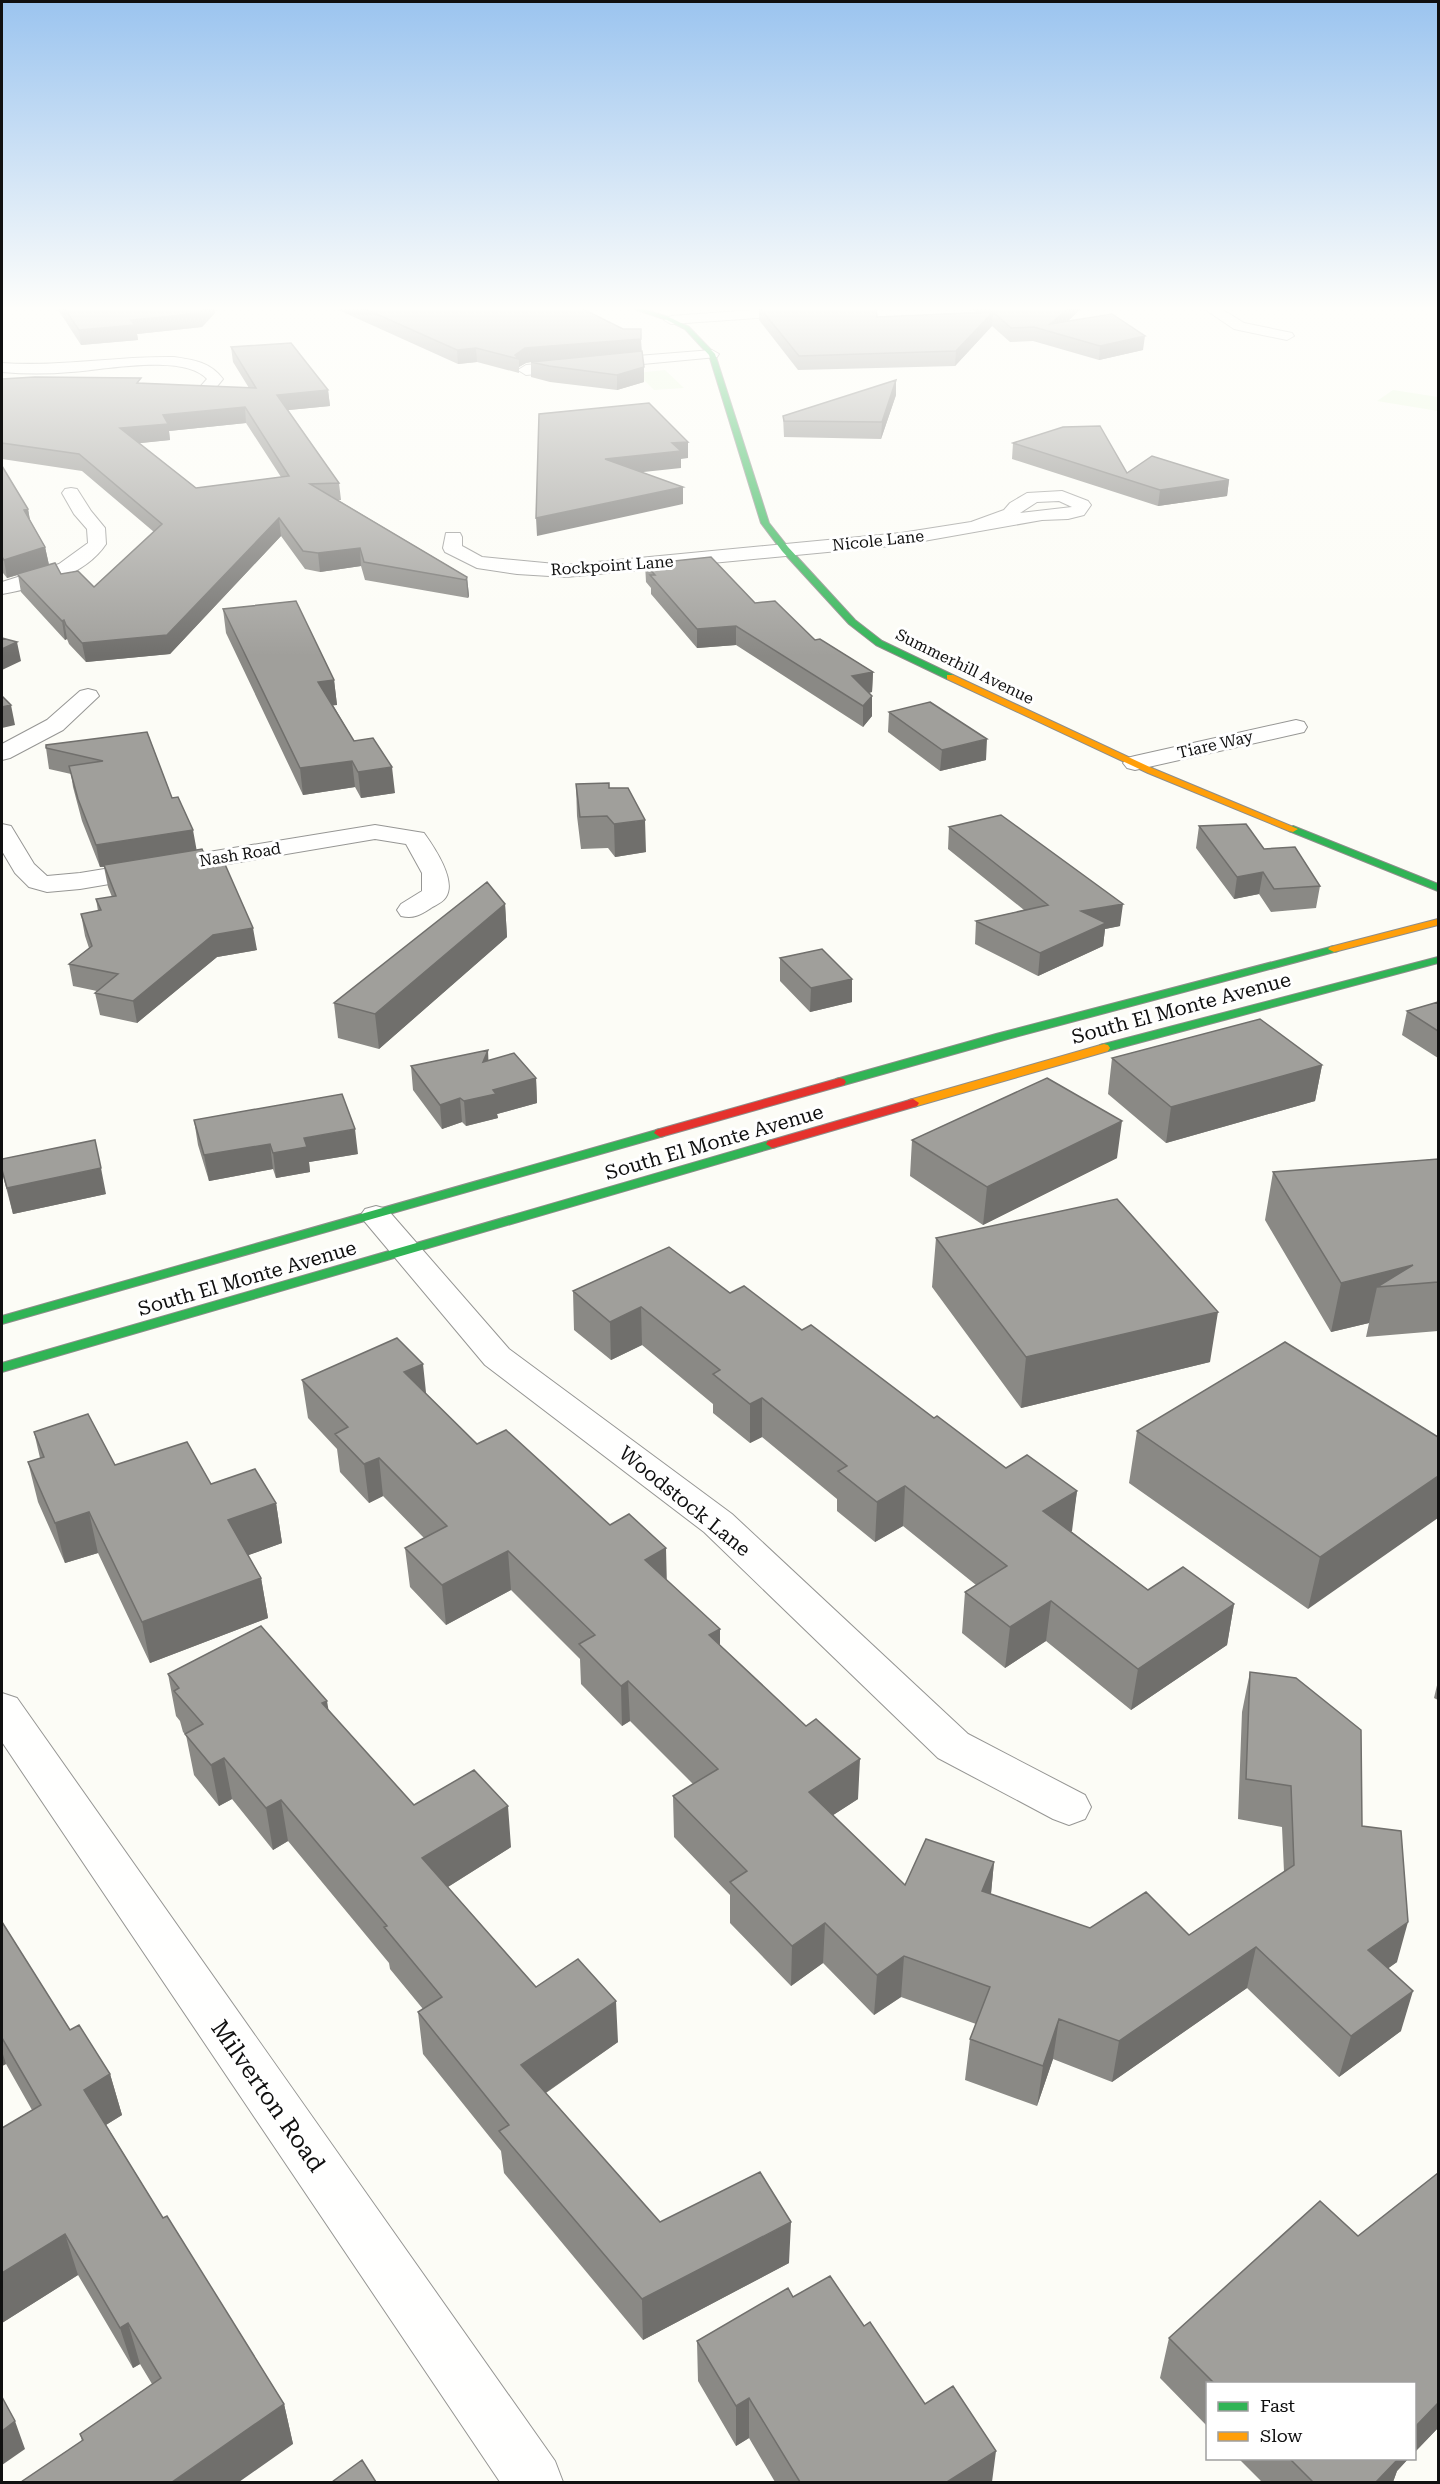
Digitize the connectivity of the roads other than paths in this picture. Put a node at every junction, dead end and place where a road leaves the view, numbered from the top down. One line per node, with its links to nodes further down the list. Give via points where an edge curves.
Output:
1 (734, 424): 5 (main road, Summerhill Avenue, via 765,523)
2 (71, 493): 6 (street, via 96,528 97,544 86,558 48,576)
3 (970, 528): 3 (street, Nicole Lane, via 1078,511 1082,505 1062,496 1033,497 1010,514); 5 (street, Nicole Lane, via 902,539)
4 (453, 537): 5 (street, Rockpoint Lane, via 452,548 477,562 566,571)
5 (785, 549): 10 (main road, Summerhill Avenue, via 852,622 879,643)
6 (2, 588)
7 (88, 696): 9 (street, via 55,725)
8 (1296, 727): 10 (street, Tiare Way)
9 (2, 753)
10 (1135, 763): 12 (main road, Summerhill Avenue)
11 (2, 831): 13 (street, Nash Road, via 32,878 47,884 375,832 415,838 435,873 435,894)
12 (1438, 888)
13 (410, 910)
14 (1438, 922): 16 (main road, South El Monte Avenue, via 1000,1037)
15 (1438, 962): 17 (main road, South El Monte Avenue, via 1097,1050)
16 (376, 1216): 17 (street, Woodstock Lane); 18 (main road, South El Monte Avenue)
17 (405, 1252): 19 (main road, South El Monte Avenue); 21 (street, Woodstock Lane, via 497,1357 718,1523 953,1746)
18 (2, 1320)
19 (2, 1368)
20 (2, 1709): 22 (street, Milverton Road)
21 (1069, 1808)
22 (534, 2482)

